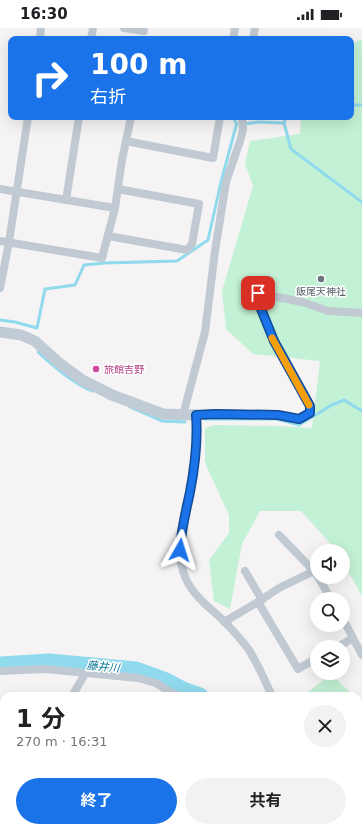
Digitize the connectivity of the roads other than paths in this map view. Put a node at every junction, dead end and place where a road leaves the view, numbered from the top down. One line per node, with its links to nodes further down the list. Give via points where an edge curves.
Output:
1 (124, 28): 2 (street)
2 (143, 33)
3 (28, 120): 11 (street)
4 (79, 120): 12 (street)
5 (130, 120): 8 (street)
6 (219, 120): 8 (street, via 213,158)
7 (243, 122): 20 (street, via 241,138 226,182 205,332)
8 (126, 141): 10 (street)
9 (0, 189): 11 (street)
10 (118, 189): 13 (street); 14 (street, via 199,204 192,244 187,250)
11 (17, 192): 12 (street); 16 (street)
12 (66, 200): 13 (street)
13 (115, 208): 14 (street)
14 (108, 236): 16 (street, via 102,258)
15 (0, 241): 16 (street)
16 (9, 242): 17 (street)
17 (0, 288)
18 (362, 313): 21 (street, via 328,311 302,302 258,293 257,299 274,341 310,406 310,413 299,419 278,415)
19 (0, 332): 20 (street, via 21,334 35,341 82,380 112,395 163,414)
20 (183, 414): 21 (street)
21 (196, 415): 27 (street, via 196,451 181,538 181,561 183,572 193,590)
22 (279, 535): 23 (street)
23 (310, 568)
24 (245, 571): 26 (street)
25 (310, 576): 26 (street, via 278,588)
26 (260, 601): 27 (street); 32 (street, via 298,669)
27 (224, 622): 37 (street, via 249,650)
28 (350, 632): 29 (street)
29 (353, 638): 30 (street); 31 (street)
30 (350, 640)
31 (362, 655)
32 (310, 662)
33 (0, 671): 34 (street, via 45,670)
34 (85, 674): 35 (street); 36 (street, via 138,678 156,683)
35 (74, 692)
36 (170, 692)
37 (270, 692)

